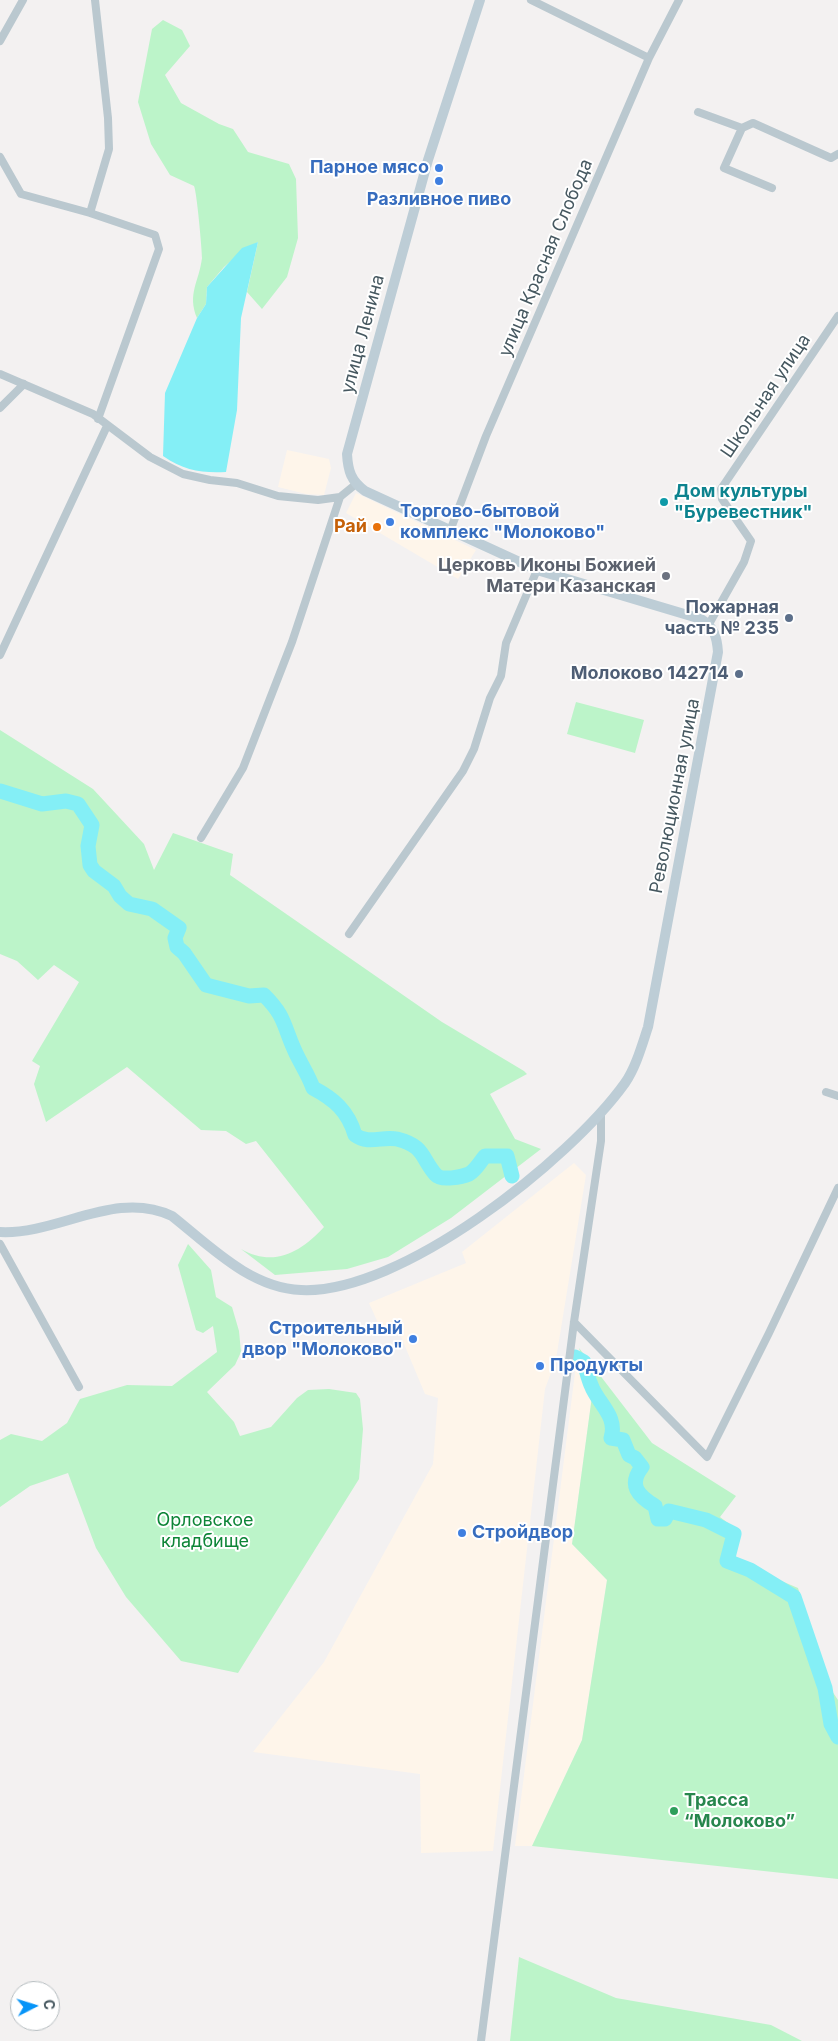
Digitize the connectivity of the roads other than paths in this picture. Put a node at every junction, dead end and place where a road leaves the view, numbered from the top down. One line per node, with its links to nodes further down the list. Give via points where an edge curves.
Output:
1 (23, 0): 6 (street)
2 (95, 0): 13 (street, via 108,118 108,149)
3 (480, 0): 20 (main road, улица Ленина, via 428,160 347,454 348,470)
4 (531, 0): 7 (street)
5 (679, 0): 7 (street, улица Красная Слобода)
6 (0, 41)
7 (649, 58): 22 (street, улица Красная Слобода, via 486,436)
8 (698, 112): 9 (street)
9 (742, 128): 10 (street, via 753,123 831,158); 12 (street, via 724,168)
10 (838, 154)
11 (0, 157): 13 (street, via 21,194)
12 (772, 188)
13 (90, 213): 18 (street, via 155,235 159,249)
14 (838, 316): 24 (street, Школьная улица, via 721,489 722,498 751,541 744,562)
15 (0, 374): 16 (street)
16 (24, 384): 17 (street); 18 (street)
17 (0, 408)
18 (98, 419): 19 (street)
19 (107, 426): 21 (street, via 150,457 183,474 238,483 278,496 318,500); 25 (street)
20 (356, 484): 21 (street); 22 (main road)
21 (340, 497): 26 (street, via 292,642 243,768)
22 (450, 532): 23 (main road)
23 (537, 570): 24 (main road, via 684,613); 27 (street, via 506,644 501,676 463,771)
24 (709, 624): 30 (main road, Революционная улица, via 718,652 648,1027 626,1081)
25 (0, 655)
26 (201, 838)
27 (348, 934)
28 (826, 1092): 29 (street)
29 (838, 1096)
30 (601, 1112): 32 (main road, Революционная улица, via 551,1160 458,1232 382,1273 332,1287 302,1290 275,1285 245,1273 160,1210 114,1208 32,1229); 34 (street, via 600,1141)
31 (838, 1188): 34 (street, via 707,1457)
32 (0, 1232)
33 (0, 1244): 35 (street)
34 (574, 1322): 36 (street)
35 (80, 1387)
36 (481, 2041)

